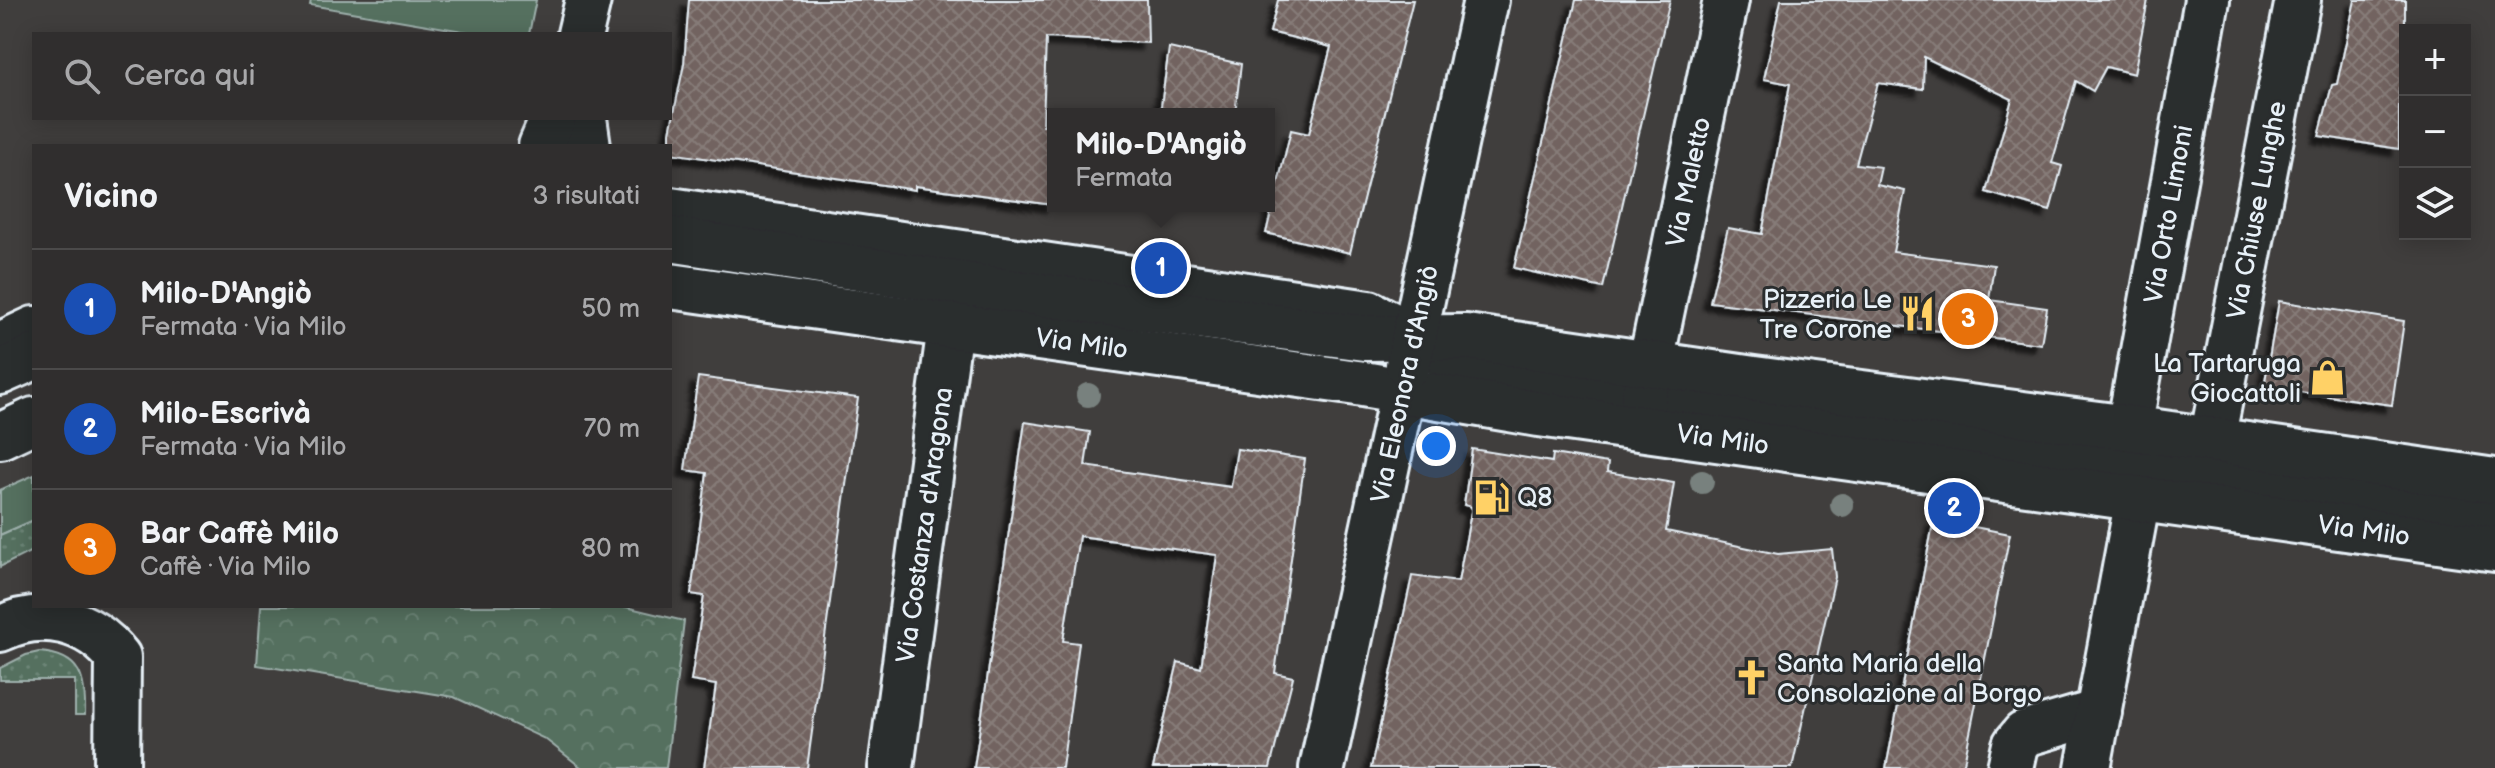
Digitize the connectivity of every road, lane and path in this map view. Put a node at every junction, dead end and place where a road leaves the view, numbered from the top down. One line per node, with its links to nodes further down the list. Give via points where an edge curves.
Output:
1 (1486, 0): 15 (main road, Via Eleonora d'Angiò)
2 (1726, 0): 20 (main road, Via Maletto)
3 (2207, 0): 22 (main road, Via Orto Limoni)
4 (2295, 13): 24 (main road, Via Chiuse Lunghe)
5 (552, 120): 7 (main road)
6 (584, 120): 8 (main road)
7 (542, 144)
8 (588, 144)
9 (672, 210): 15 (main road, via 1369,313)
10 (672, 239): 11 (main road, Via Milo)
11 (956, 283): 13 (main road, Via Costanza d'Aragona); 15 (main road, Via Milo, via 1365,338)
12 (672, 286): 13 (main road, Via Milo)
13 (951, 326): 19 (main road, Via Milo); 32 (main road, Via Costanza d'Aragona)
14 (32, 330): 16 (main road)
15 (1414, 336): 19 (main road, Via Eleonora d'Angiò); 20 (main road, Via Milo, via 1466,337)
16 (0, 345)
17 (32, 358): 18 (main road)
18 (0, 372)
19 (1403, 390): 20 (main road, Via Milo, via 1539,414); 33 (main road, Via Eleonora d'Angiò)
20 (1644, 396): 22 (main road, Via Milo); 26 (main road, Via Milo); 27 (main road)
21 (32, 421): 23 (main road)
22 (2129, 428): 24 (main road, Via Milo)
23 (0, 436)
24 (2212, 440): 25 (main road, Via Milo)
25 (2495, 481)
26 (2138, 498): 28 (main road, Via Milo); 30 (main road)
27 (2495, 518)
28 (2495, 549)
29 (0, 629): 31 (main road, via 39,616 67,621 108,643 118,657)
30 (2099, 712): 34 (main road, via 2024,734 2015,745); 35 (main road)
31 (117, 768)
32 (891, 768)
33 (1322, 768)
34 (2010, 768)
35 (2088, 768)

